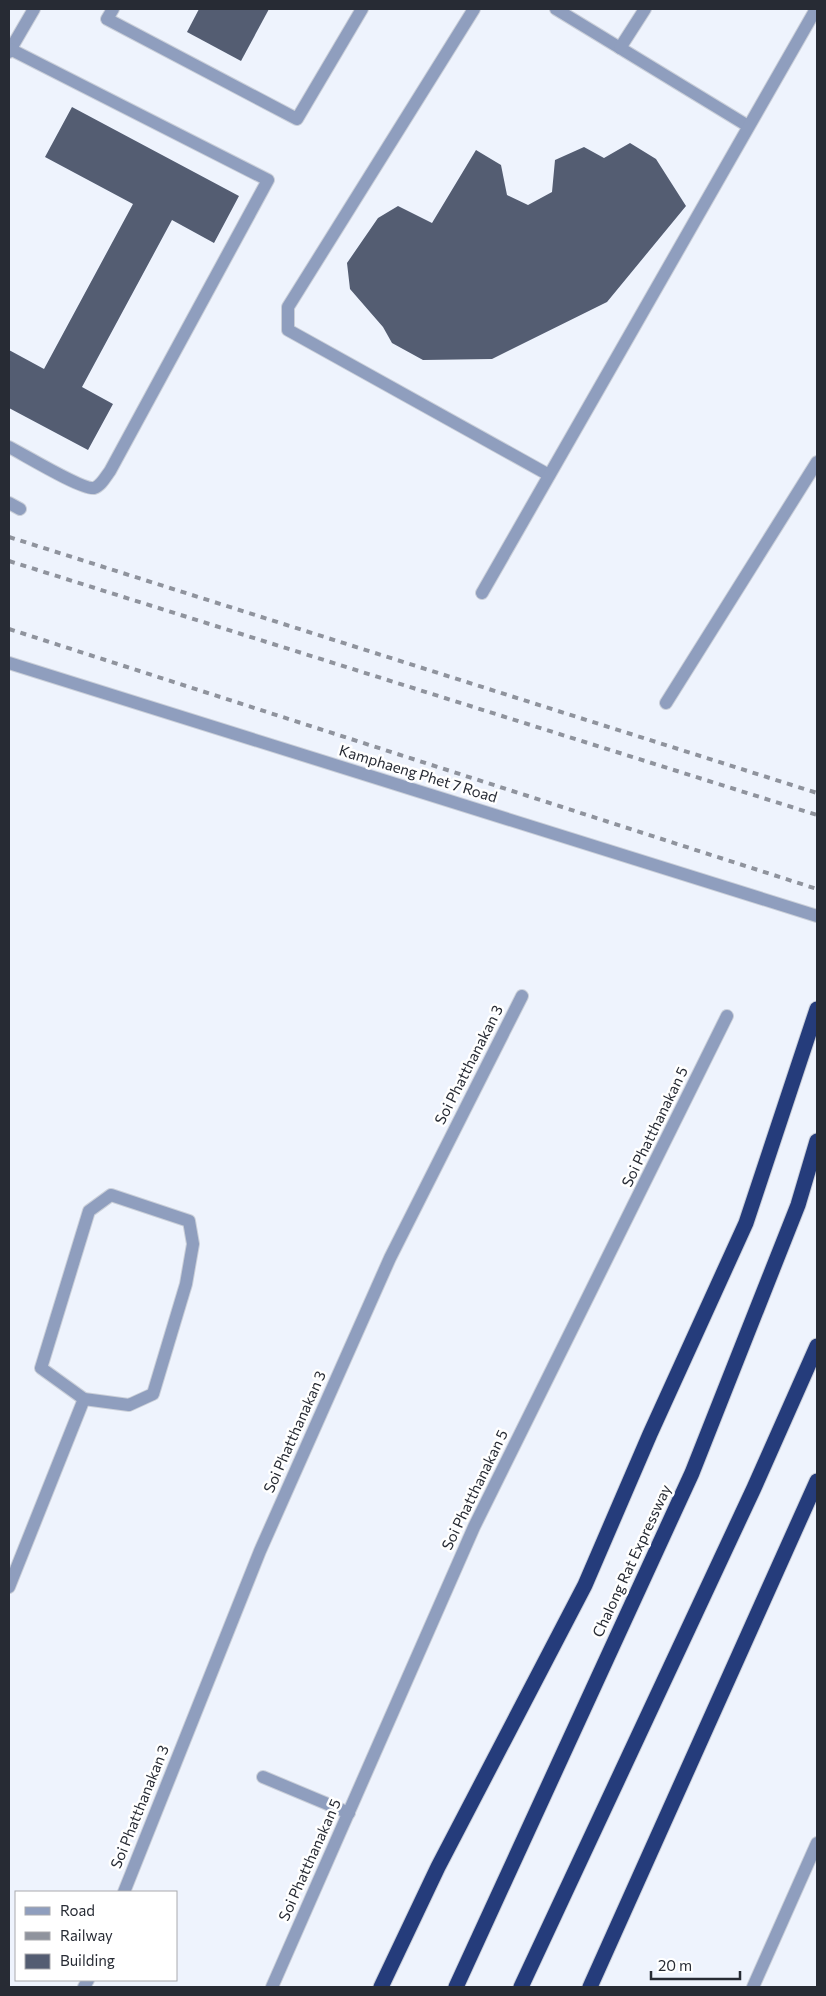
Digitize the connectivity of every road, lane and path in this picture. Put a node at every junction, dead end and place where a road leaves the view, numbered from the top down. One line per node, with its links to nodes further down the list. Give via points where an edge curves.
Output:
1 (34, 9): 9 (street)
2 (113, 9): 3 (street, via 108,19 297,120)
3 (362, 9)
4 (474, 9): 13 (street, via 288,307 288,330)
5 (645, 9): 8 (street)
6 (816, 9): 10 (street)
7 (560, 10): 8 (street)
8 (620, 48): 10 (street)
9 (10, 50): 11 (street, via 268,180 110,471 99,485 92,488 73,481)
10 (748, 126): 13 (street)
11 (9, 447)
12 (817, 462): 16 (street)
13 (549, 474): 14 (street)
14 (482, 593)
15 (9, 663): 17 (street, Kamphaeng Phet 7 Road)
16 (666, 703)
17 (817, 916)
18 (522, 996): 29 (street, Soi Phatthanakan 3, via 390,1258 260,1551)
19 (817, 1009): 31 (highway, via 746,1223 585,1585 438,1867)
20 (727, 1016): 27 (street, Soi Phatthanakan 5, via 474,1527)
21 (817, 1141): 32 (highway, Chalong Rat Expressway, via 798,1205 692,1473)
22 (817, 1346): 33 (highway, via 746,1506)
23 (84, 1399): 23 (street, via 41,1368 89,1211 111,1195 189,1221 193,1244 186,1284 154,1394 128,1405); 25 (street)
24 (817, 1481): 34 (highway)
25 (9, 1587)
26 (263, 1777): 27 (street)
27 (349, 1813): 30 (street, Soi Phatthanakan 5)
28 (817, 1843): 35 (street)
29 (124, 1891)
30 (272, 1987)
31 (382, 1987)
32 (456, 1987)
33 (521, 1987)
34 (590, 1987)
35 (754, 1987)

